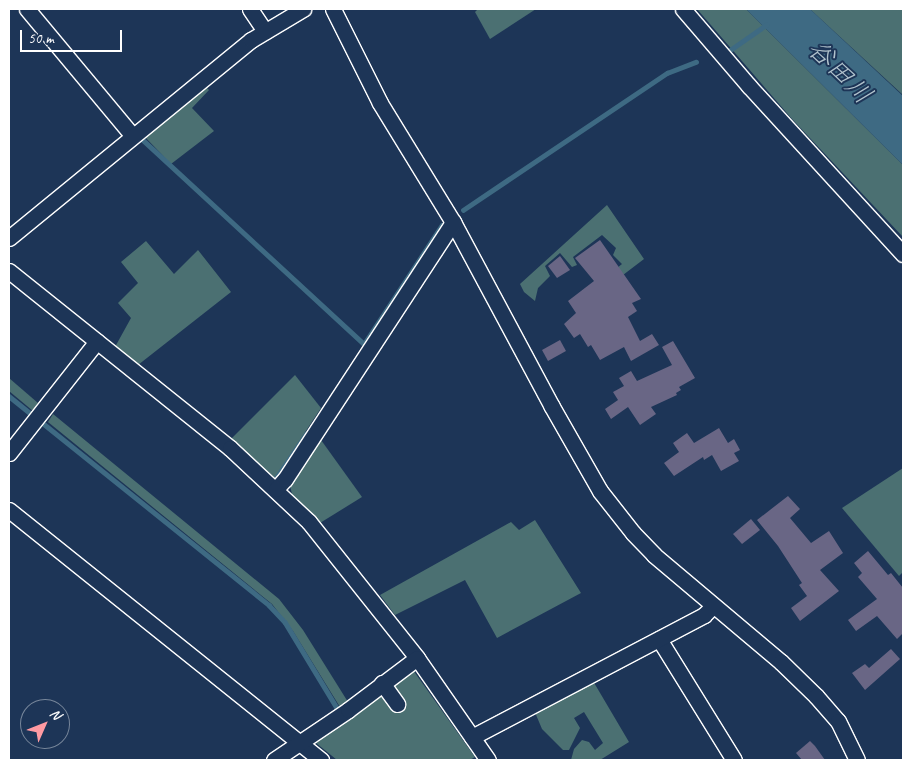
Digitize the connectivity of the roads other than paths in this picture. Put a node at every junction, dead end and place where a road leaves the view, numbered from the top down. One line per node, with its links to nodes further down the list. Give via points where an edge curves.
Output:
1 (28, 9): 7 (street)
2 (250, 9): 6 (street)
3 (303, 9): 6 (street)
4 (333, 9): 8 (street, via 380,102)
5 (683, 9): 10 (street)
6 (265, 31): 7 (street)
7 (133, 136): 9 (street)
8 (453, 222): 14 (street, via 285,479); 16 (street, via 550,405 600,490 633,534)
9 (9, 238)
10 (903, 254)
11 (9, 271): 12 (street)
12 (97, 341): 13 (street); 14 (street)
13 (9, 453)
14 (276, 488): 18 (street, via 320,535)
15 (9, 510): 22 (street)
16 (713, 606): 17 (street, via 704,615); 27 (street, via 781,662 816,696 838,720)
17 (659, 639): 21 (street); 26 (street)
18 (417, 658): 19 (street); 21 (street)
19 (382, 683): 20 (street); 22 (street)
20 (396, 704)
21 (472, 737): 25 (street)
22 (300, 742): 23 (street); 24 (street)
23 (274, 760)
24 (321, 760)
25 (488, 760)
26 (734, 760)
27 (857, 760)

